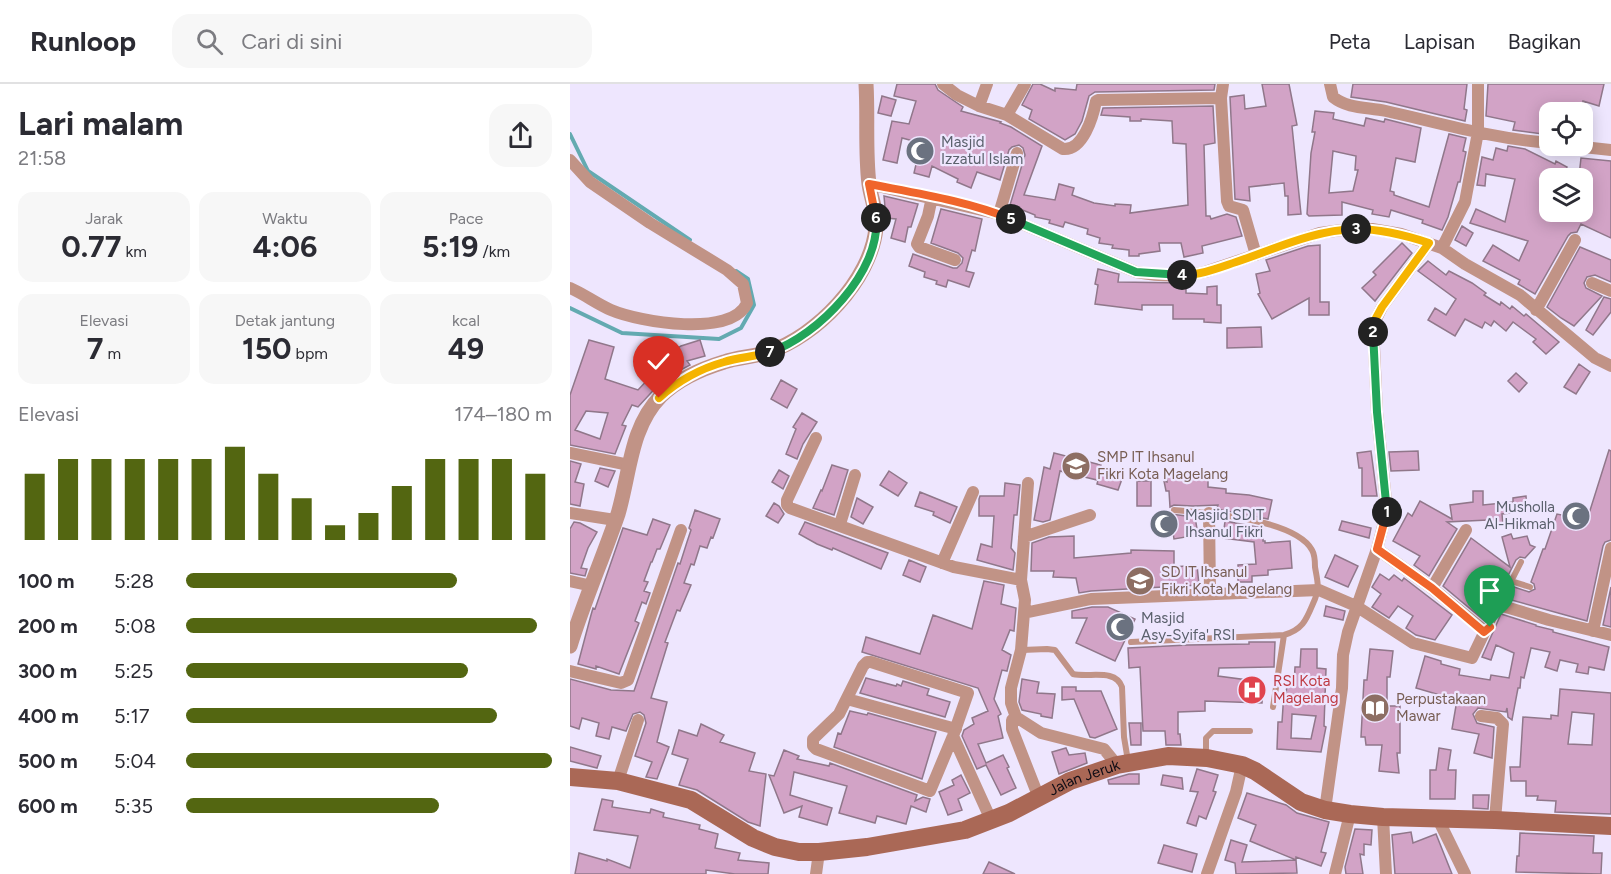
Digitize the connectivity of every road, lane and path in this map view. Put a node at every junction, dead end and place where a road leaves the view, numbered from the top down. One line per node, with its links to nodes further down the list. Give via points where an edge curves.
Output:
1 (866, 84): 17 (street)
2 (943, 84): 9 (street)
3 (987, 84): 9 (street)
4 (1025, 84): 10 (street)
5 (1223, 84): 8 (street)
6 (1330, 84): 11 (street, via 1333,97 1340,103)
7 (1478, 84): 11 (street)
8 (1221, 98): 10 (street, via 1098,100 1091,123 1070,150); 23 (street, via 1227,201 1229,206 1243,210)
9 (979, 106): 10 (street)
10 (1007, 115)
11 (1478, 132): 12 (street); 22 (street, via 1466,202)
12 (1539, 142)
13 (1593, 148): 14 (street)
14 (1611, 150)
15 (1017, 153): 19 (street)
16 (570, 160): 26 (street, via 590,182 727,270 743,284 747,303 740,314 721,322 652,321 611,310)
17 (869, 184): 18 (street); 32 (street, via 876,227 872,253 852,288 814,328 785,347 725,361 673,385 659,398 637,433)
18 (932, 197): 19 (street); 24 (street, via 917,243)
19 (999, 214): 23 (street, via 1146,274 1192,275)
20 (1575, 240): 28 (street)
21 (1429, 243): 22 (street); 23 (street, via 1372,229 1342,230 1320,233); 46 (street, via 1373,325 1387,511)
22 (1442, 248): 28 (street, via 1520,295)
23 (1256, 255)
24 (955, 260)
25 (1592, 283): 27 (street)
26 (570, 288)
27 (1611, 291)
28 (1536, 310): 29 (street, via 1595,358)
29 (1611, 366)
30 (816, 438): 41 (street, via 787,505)
31 (570, 453): 32 (street)
32 (629, 465): 40 (street)
33 (855, 475): 41 (street)
34 (1028, 483): 44 (street)
35 (973, 492): 48 (street)
36 (1174, 510): 38 (lane)
37 (570, 513): 40 (street)
38 (1209, 513): 55 (lane, via 1276,525 1292,532 1313,551); 56 (street)
39 (1090, 515): 44 (street)
40 (615, 520): 52 (street)
41 (840, 524): 48 (street)
42 (681, 530): 67 (street, via 628,680 621,683)
43 (1466, 530): 54 (street)
44 (1024, 537): 49 (street)
45 (1611, 548): 60 (street)
46 (1377, 549): 54 (street); 58 (street)
47 (1521, 562): 50 (lane)
48 (942, 563): 49 (street)
49 (1021, 580): 59 (street)
50 (1511, 580): 53 (lane); 57 (lane)
51 (570, 581): 52 (street)
52 (591, 586): 65 (street)
53 (1530, 587)
54 (1432, 588): 61 (street)
55 (1319, 590): 56 (street); 58 (street); 62 (lane, via 1303,624 1296,632)
56 (1210, 593): 59 (street, via 1091,599)
57 (1499, 605): 60 (street); 61 (lane)
58 (1356, 606): 61 (street, via 1413,643 1471,659); 81 (street, via 1343,655)
59 (1024, 613): 66 (street)
60 (1593, 631): 63 (street)
61 (1484, 632)
62 (1284, 635): 64 (lane); 69 (lane)
63 (1611, 635)
64 (1131, 642)
65 (570, 646)
66 (1021, 650): 71 (street, via 1011,688); 76 (lane, via 1055,650 1073,674 1112,675 1120,680)
67 (570, 671)
68 (847, 699): 74 (street); 74 (street, via 863,666 871,662 967,691); 74 (street, via 833,722 813,739 813,746 927,791 932,789)
69 (1273, 708)
70 (1481, 716): 86 (street, via 1503,723)
71 (1016, 717): 76 (street, via 1041,733 1104,749); 80 (street, via 1012,729)
72 (638, 720): 79 (street)
73 (1250, 731): 75 (lane, via 1213,731 1206,738)
74 (954, 732): 85 (street)
75 (1206, 758): 76 (main road, Jalan Jeruk, via 1168,756); 77 (main road, Jalan Jeruk)
76 (1122, 763): 80 (main road, Jalan Jeruk)
77 (1242, 765): 81 (main road, Jalan Jeruk, via 1301,801); 90 (street)
78 (570, 777): 79 (main road, Jalan Jeruk)
79 (618, 781): 88 (main road, Jalan Jeruk, via 691,800 753,838 776,847)
80 (1039, 798): 85 (main road, Jalan Jeruk)
81 (1325, 810): 82 (main road, Jalan Jeruk)
82 (1350, 814): 83 (main road, Jalan Jeruk); 91 (street)
83 (1383, 817): 84 (main road, Jalan Jeruk); 92 (street)
84 (1438, 819): 86 (main road, Jalan Jeruk); 93 (street)
85 (991, 820): 88 (main road, Jalan Jeruk, via 965,830)
86 (1495, 820): 87 (main road, Jalan Jeruk)
87 (1611, 826)
88 (819, 852): 89 (street)
89 (816, 874)
90 (1207, 874)
91 (1335, 874)
92 (1386, 874)
93 (1465, 874)

